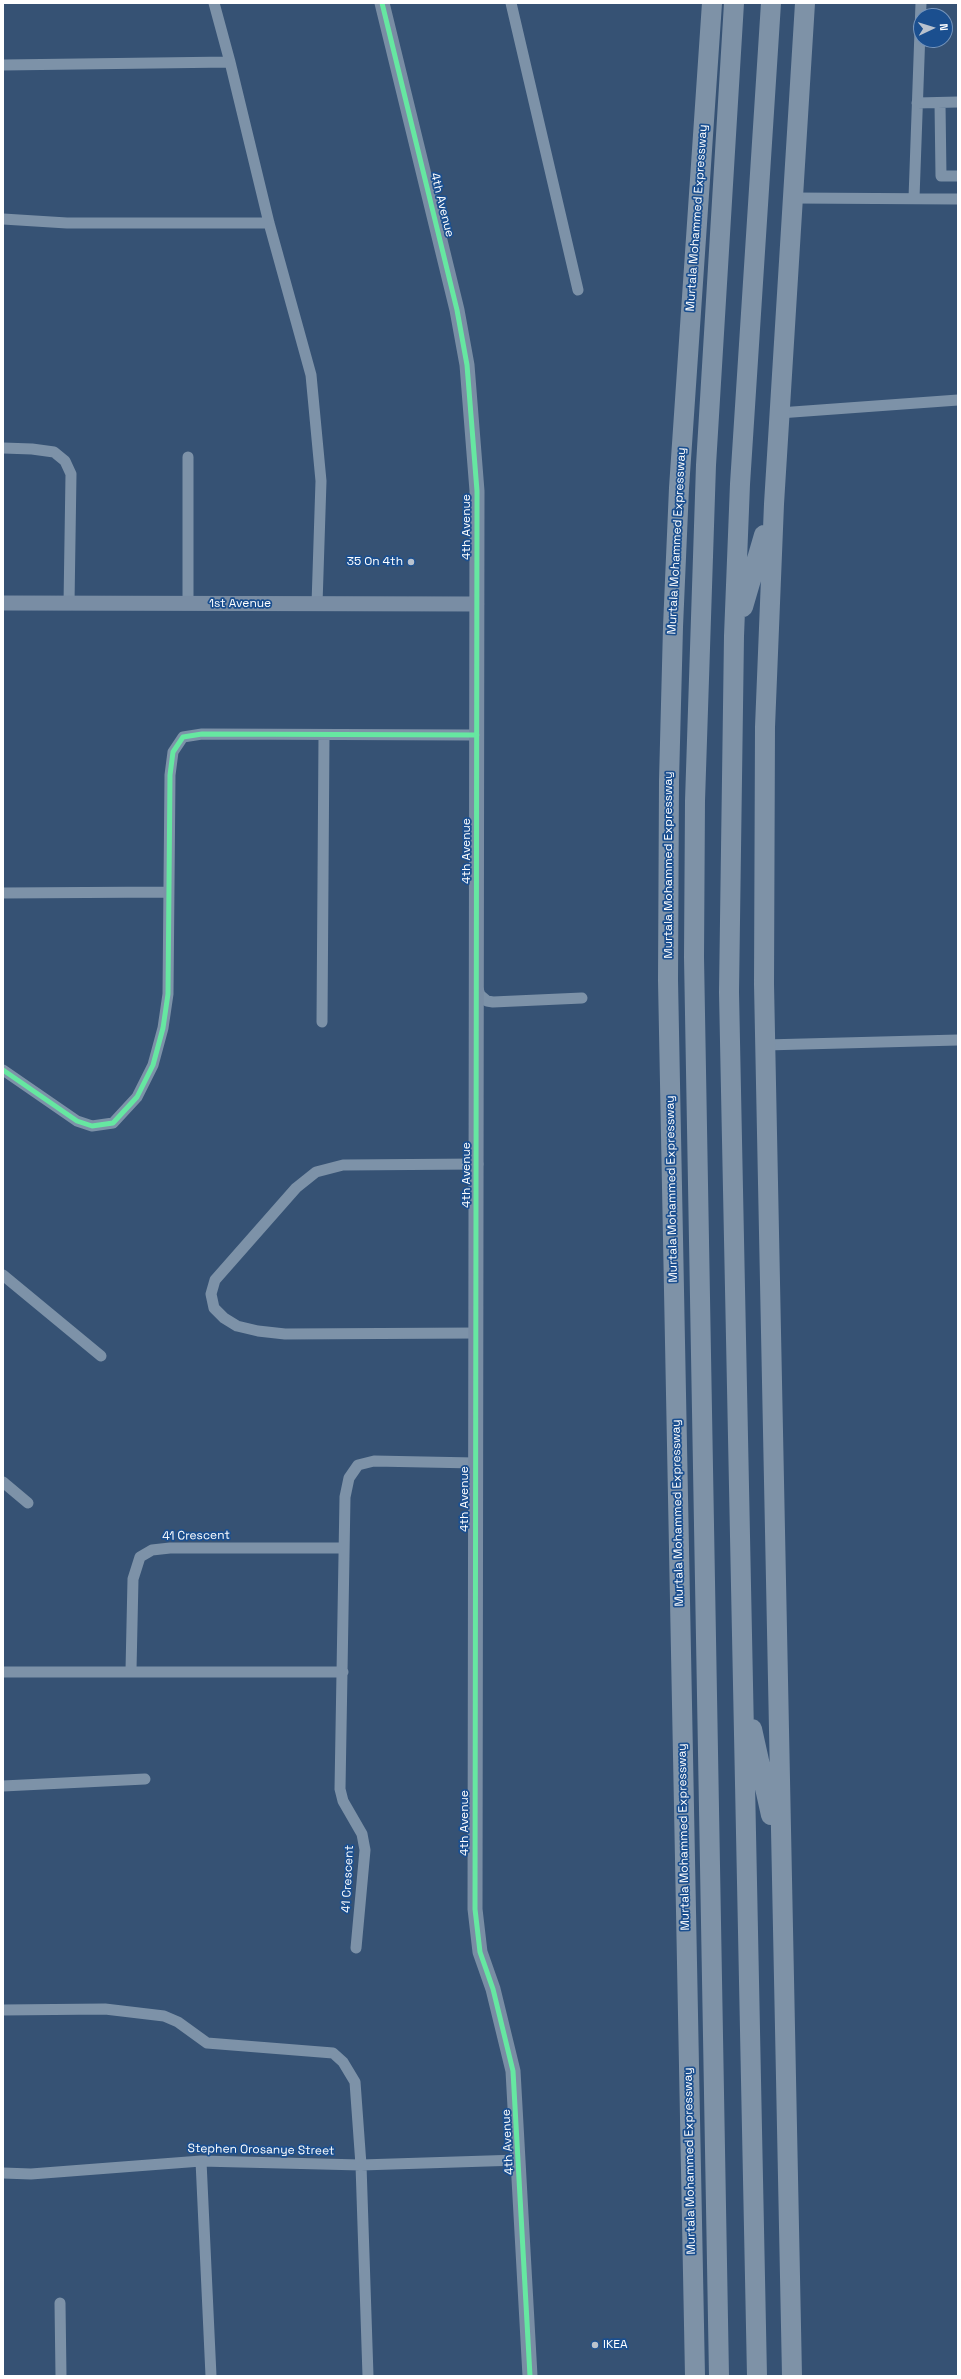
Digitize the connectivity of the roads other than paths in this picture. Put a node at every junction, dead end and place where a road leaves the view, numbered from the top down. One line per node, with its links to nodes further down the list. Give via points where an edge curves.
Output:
1 (214, 3): 9 (street)
2 (382, 3): 32 (street, 4th Avenue, via 458,310 468,365 478,491)
3 (510, 3): 22 (street)
4 (712, 3): 14 (highway, Murtala Mohammed Expressway)
5 (734, 3): 21 (highway, Murtala Mohammed Expressway)
6 (771, 3): 33 (highway, via 740,484)
7 (805, 3): 16 (highway)
8 (921, 3): 12 (street)
9 (230, 62): 10 (street); 20 (street)
10 (3, 65)
11 (958, 102): 13 (street)
12 (918, 103): 13 (street); 17 (street)
13 (940, 103): 15 (street, via 941,176)
14 (702, 130): 21 (highway); 59 (highway, Murtala Mohammed Expressway, via 679,488 669,781 668,980)
15 (958, 176)
16 (793, 198): 17 (street); 24 (highway)
17 (914, 198): 18 (street)
18 (958, 199)
19 (3, 219): 20 (street, via 67,223)
20 (269, 223): 31 (street, via 311,375 315,405 321,481)
21 (716, 276): 56 (highway, Murtala Mohammed Expressway, via 699,628 694,808 694,957)
22 (578, 290)
23 (958, 400): 24 (street)
24 (779, 412): 27 (highway)
25 (3, 448): 29 (street, via 54,452 65,461 71,474)
26 (188, 458): 30 (street)
27 (774, 504): 33 (highway); 42 (highway, via 765,727)
28 (3, 603): 29 (street, 1st Avenue)
29 (69, 604): 30 (street, 1st Avenue)
30 (188, 604): 31 (street, 1st Avenue)
31 (317, 604): 32 (street, 1st Avenue)
32 (478, 604): 35 (street, 4th Avenue)
33 (734, 636): 55 (highway, via 729,992)
34 (324, 735): 35 (street); 36 (street, via 202,734 184,737 173,752 170,775); 40 (street)
35 (477, 735): 38 (street, 4th Avenue)
36 (169, 892): 37 (street); 43 (street, via 168,994 163,1028 153,1065 137,1097 120,1118 109,1125 92,1126 77,1120)
37 (3, 893)
38 (478, 989): 39 (street, via 480,995 493,1002); 44 (street, 4th Avenue)
39 (582, 998)
40 (322, 1022)
41 (958, 1040): 42 (street)
42 (765, 1046): 60 (highway)
43 (3, 1070)
44 (478, 1164): 46 (street, 4th Avenue); 46 (street, via 343,1165 316,1172 296,1188 215,1280 211,1294 214,1308 224,1318 237,1326 258,1331 285,1334)
45 (3, 1275): 47 (street)
46 (476, 1334): 48 (street, 4th Avenue)
47 (101, 1356)
48 (475, 1463): 51 (street, 41 Crescent, via 374,1461 358,1465 349,1478 346,1490); 63 (street, 4th Avenue, via 474,1909 480,1952 493,1989 513,2071)
49 (3, 1482): 50 (street)
50 (28, 1503)
51 (344, 1548): 52 (street, 41 Crescent, via 170,1548 152,1550 140,1556 133,1579); 54 (street, 41 Crescent)
52 (131, 1670): 53 (street); 54 (street)
53 (3, 1672)
54 (343, 1672): 61 (street, 41 Crescent, via 340,1789 343,1801 362,1834 365,1850)
55 (742, 1686): 60 (highway); 74 (highway)
56 (706, 1692): 59 (highway); 73 (highway, Murtala Mohammed Expressway)
57 (145, 1779): 58 (street)
58 (3, 1786)
59 (684, 1851): 72 (highway, Murtala Mohammed Expressway)
60 (781, 1858): 75 (highway)
61 (356, 1948)
62 (3, 2010): 65 (street, via 105,2009 164,2016 178,2022 207,2043 333,2053 343,2062 355,2082)
63 (519, 2160): 65 (street, Stephen Orosanye Street); 71 (street, 4th Avenue)
64 (201, 2161): 65 (street, Stephen Orosanye Street); 66 (street, Stephen Orosanye Street, via 38,2174); 69 (street)
65 (361, 2165): 70 (street)
66 (3, 2173)
67 (60, 2303): 68 (street)
68 (61, 2376)
69 (211, 2376)
70 (368, 2376)
71 (530, 2376)
72 (695, 2376)
73 (719, 2376)
74 (757, 2376)
75 (792, 2376)

